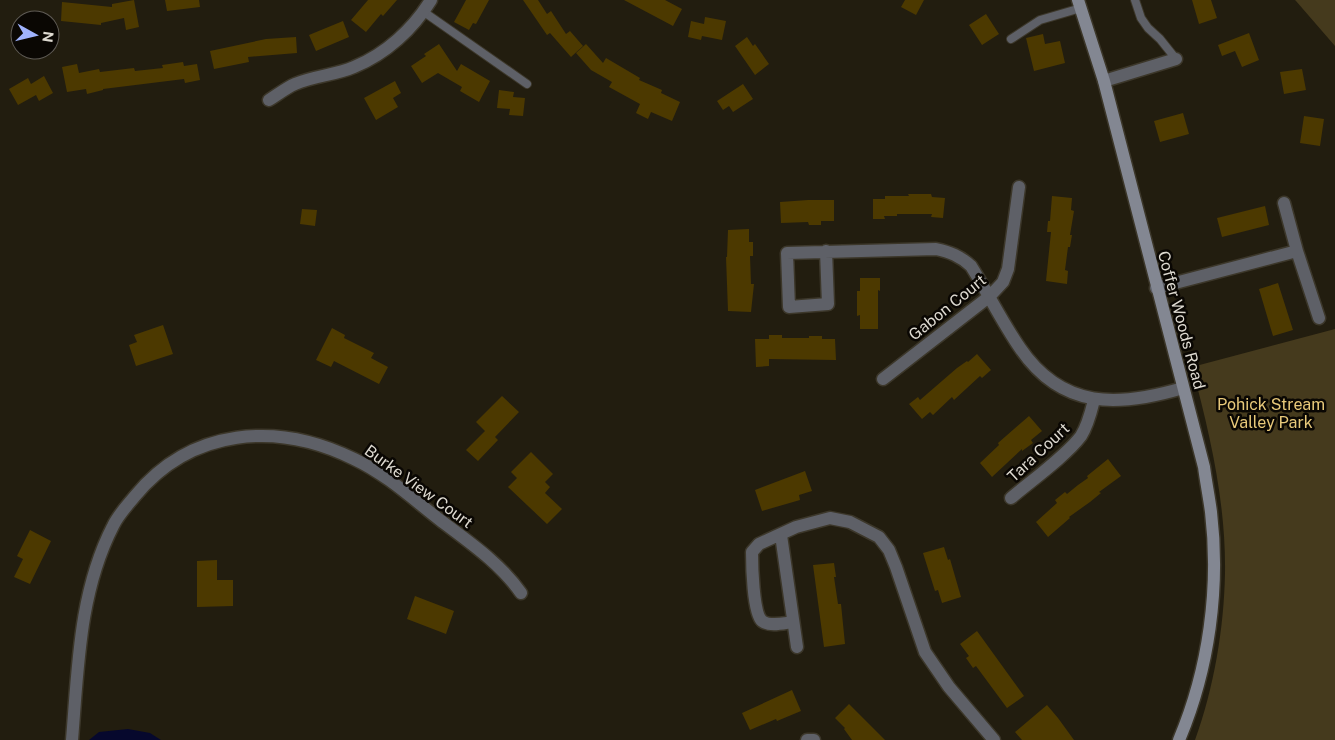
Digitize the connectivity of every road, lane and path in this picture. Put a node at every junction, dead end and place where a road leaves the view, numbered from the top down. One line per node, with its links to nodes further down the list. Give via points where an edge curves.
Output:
1 (431, 0): 4 (street)
2 (1135, 0): 6 (lane, via 1141,18)
3 (1080, 4): 5 (lane, via 1040,20); 7 (street, Coffer Woods Road)
4 (424, 12): 8 (lane); 9 (street, via 400,38 372,58 353,68 296,84)
5 (1011, 39)
6 (1176, 59): 7 (street)
7 (1104, 81): 14 (street, Coffer Woods Road)
8 (527, 84)
9 (269, 100)
10 (1019, 187): 15 (street, Gabon Court, via 1008,269 1003,282)
11 (1284, 203): 13 (street)
12 (826, 251): 12 (street, via 787,253 790,306 828,304); 15 (street, via 929,248 950,252 971,266)
13 (1297, 251): 14 (street); 16 (street)
14 (1156, 288): 18 (street, Coffer Woods Road)
15 (990, 296): 17 (street, Gabon Court); 19 (street, via 1020,349 1039,371 1065,390)
16 (1319, 318)
17 (883, 379)
18 (1183, 388): 19 (street, via 1154,397); 29 (street, Coffer Woods Road, via 1204,467 1214,562 1212,612 1204,662)
19 (1094, 400): 20 (street, Tara Court, via 1089,421 1080,436)
20 (1012, 498)
21 (781, 535): 23 (street); 23 (street, via 759,544 752,552 757,613 763,621 771,624); 28 (street, via 796,527 830,518 850,522 879,537 896,566 925,652 949,687)
22 (521, 593): 25 (street, Burke View Court, via 510,577 473,546 388,480 354,458 282,438 241,437 216,441 173,460 156,473 113,525 96,567 85,612)
23 (793, 622): 24 (street)
24 (796, 647)
25 (72, 740)
26 (806, 740): 27 (street)
27 (814, 740)
28 (994, 740)
29 (1179, 740)

